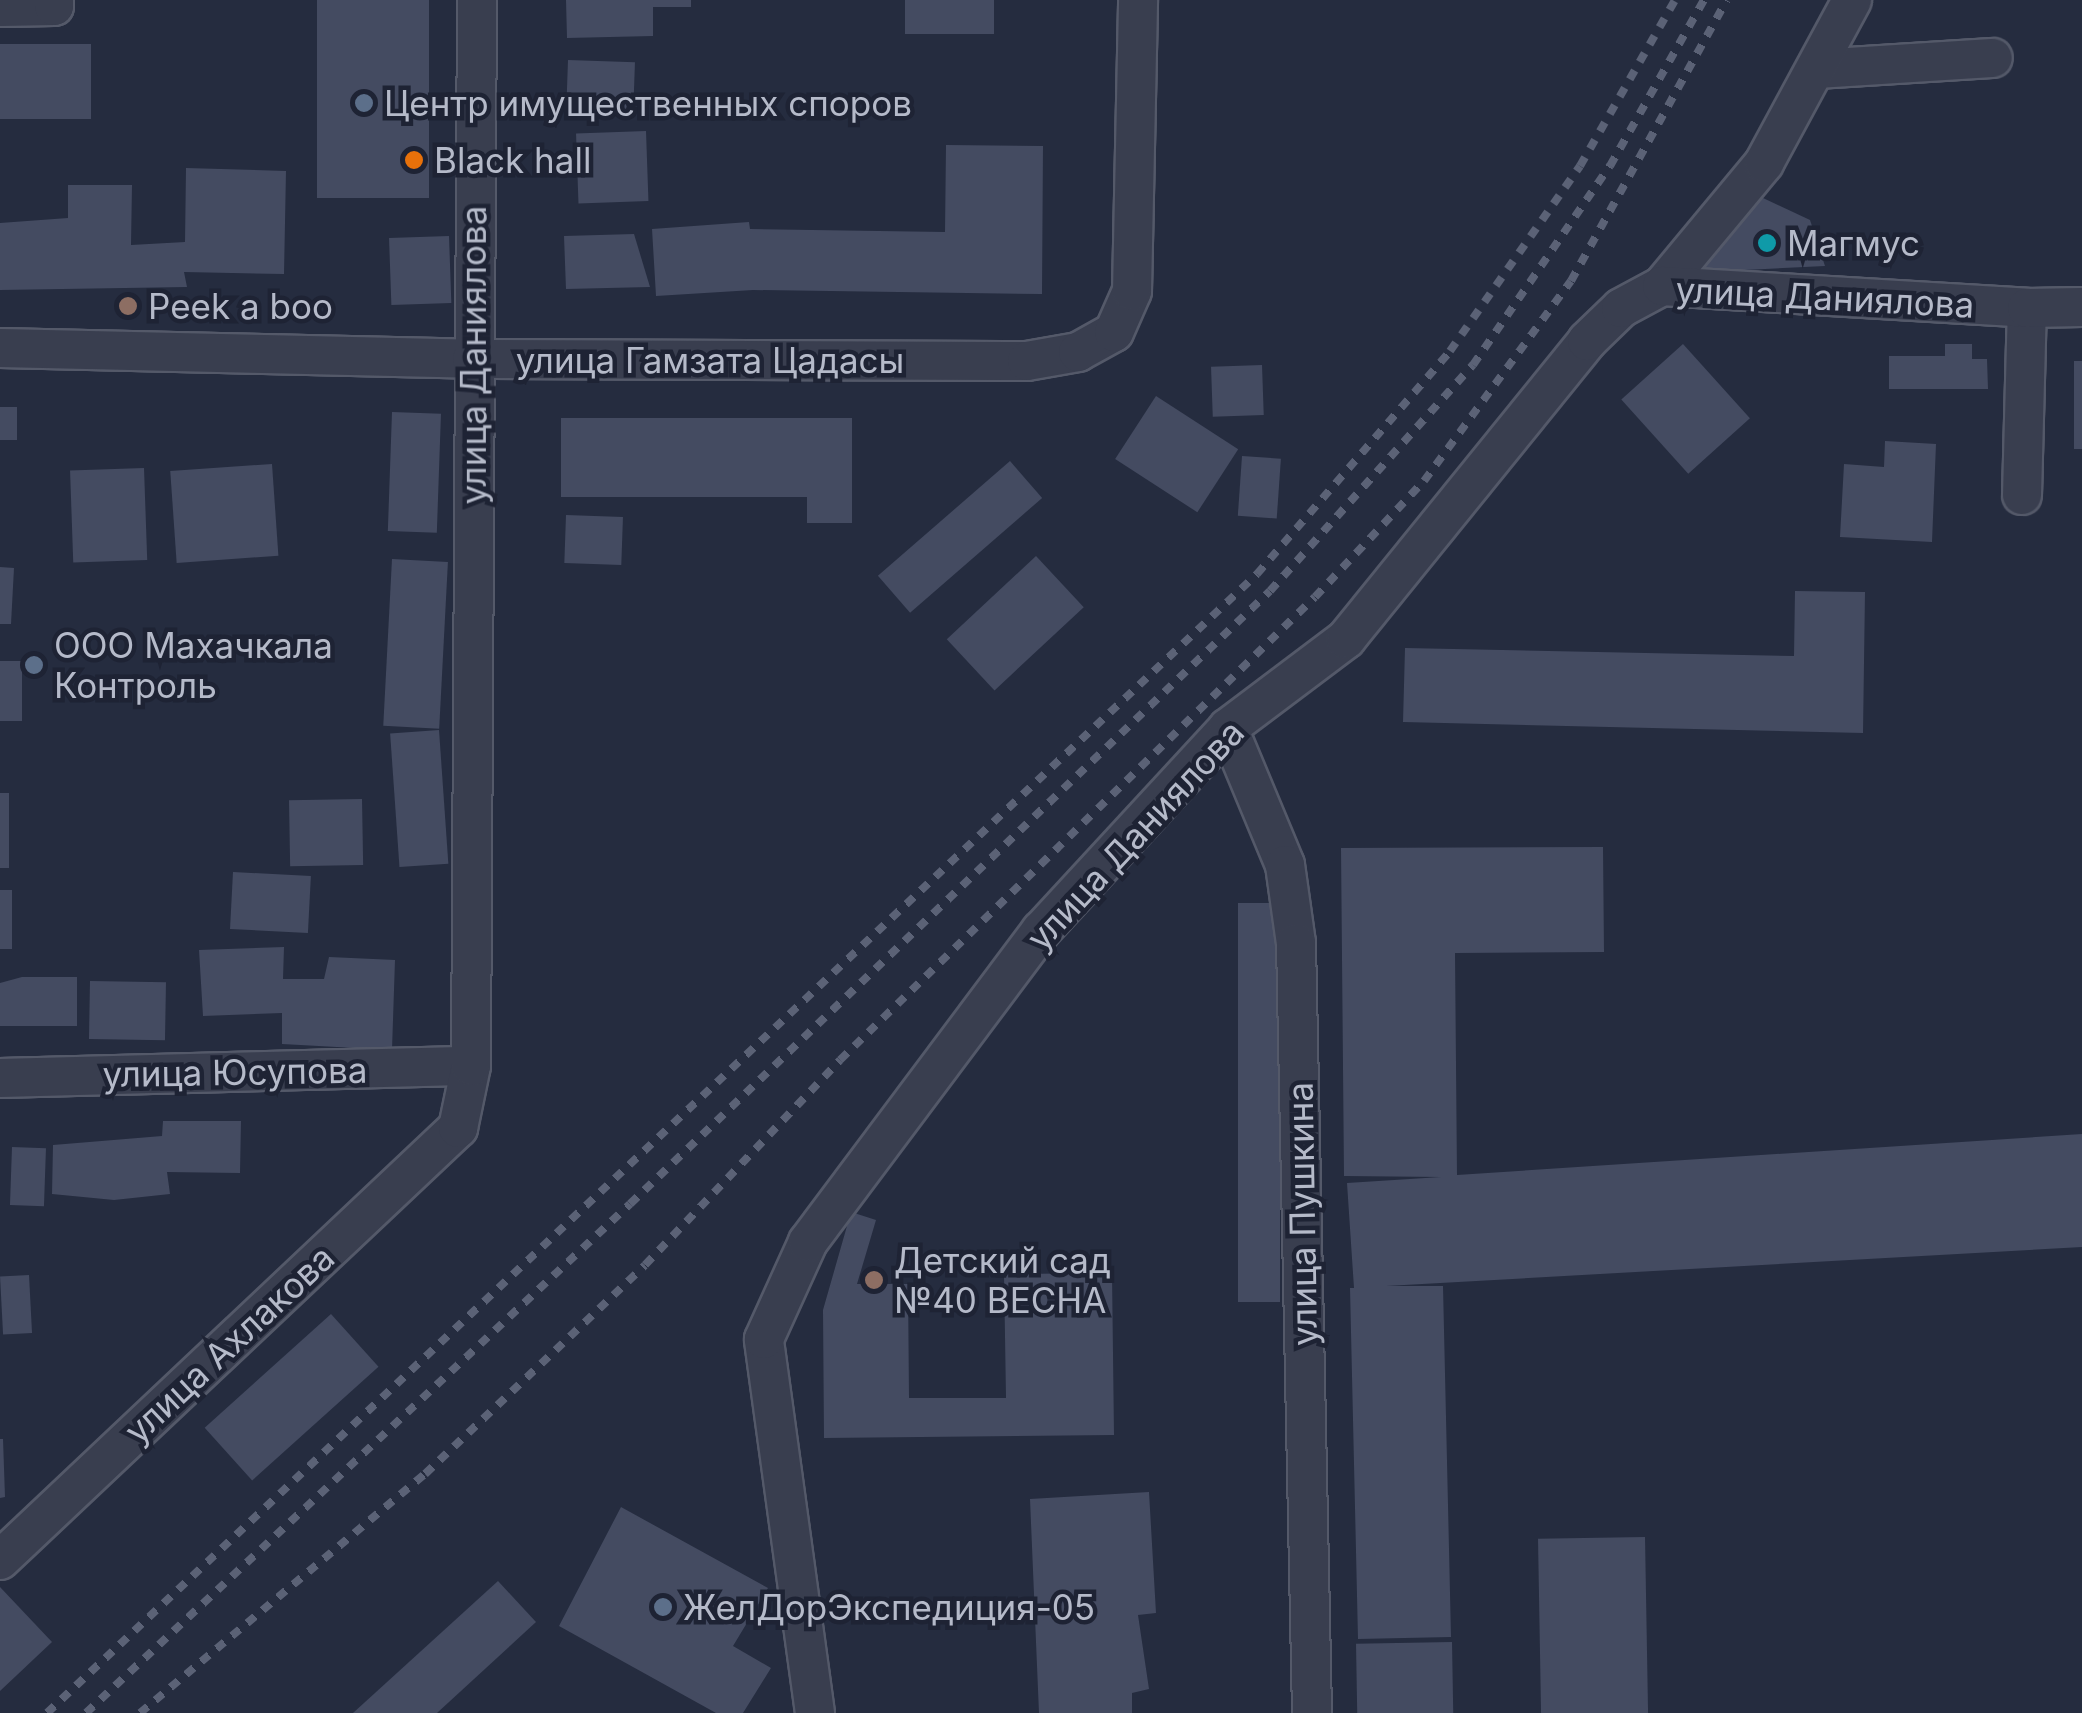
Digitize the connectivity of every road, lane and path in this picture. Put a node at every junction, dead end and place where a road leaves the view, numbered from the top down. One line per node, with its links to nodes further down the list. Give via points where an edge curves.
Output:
1 (54, 0): 5 (street, via 54,6)
2 (478, 0): 12 (street, улица Даниялова)
3 (1138, 0): 12 (street, улица Гамзата Цадасы, via 1132,292 1114,332 1078,352 1027,361)
4 (1852, 0): 7 (street)
5 (0, 7)
6 (1993, 58): 7 (street)
7 (1816, 69): 8 (street, via 1764,163)
8 (1662, 286): 10 (street, улица Даниялова); 14 (street, улица Даниялова, via 1621,308 1586,341 1346,639)
9 (2082, 307): 10 (street, улица Даниялова)
10 (2027, 308): 13 (street)
11 (0, 348): 12 (street, улица Гамзата Цадасы)
12 (472, 359): 15 (street, улица Даниялова)
13 (2022, 495)
14 (1228, 728): 19 (street, улица Даниялова, via 1042,932 808,1242 764,1339); 20 (street, улица Пушкина, via 1285,866 1296,944)
15 (471, 1066): 16 (street, улица Юсупова); 17 (street, улица Даниялова)
16 (0, 1078)
17 (458, 1128): 18 (street, улица Ахлакова)
18 (0, 1560)
19 (815, 1713)
20 (1312, 1713)

